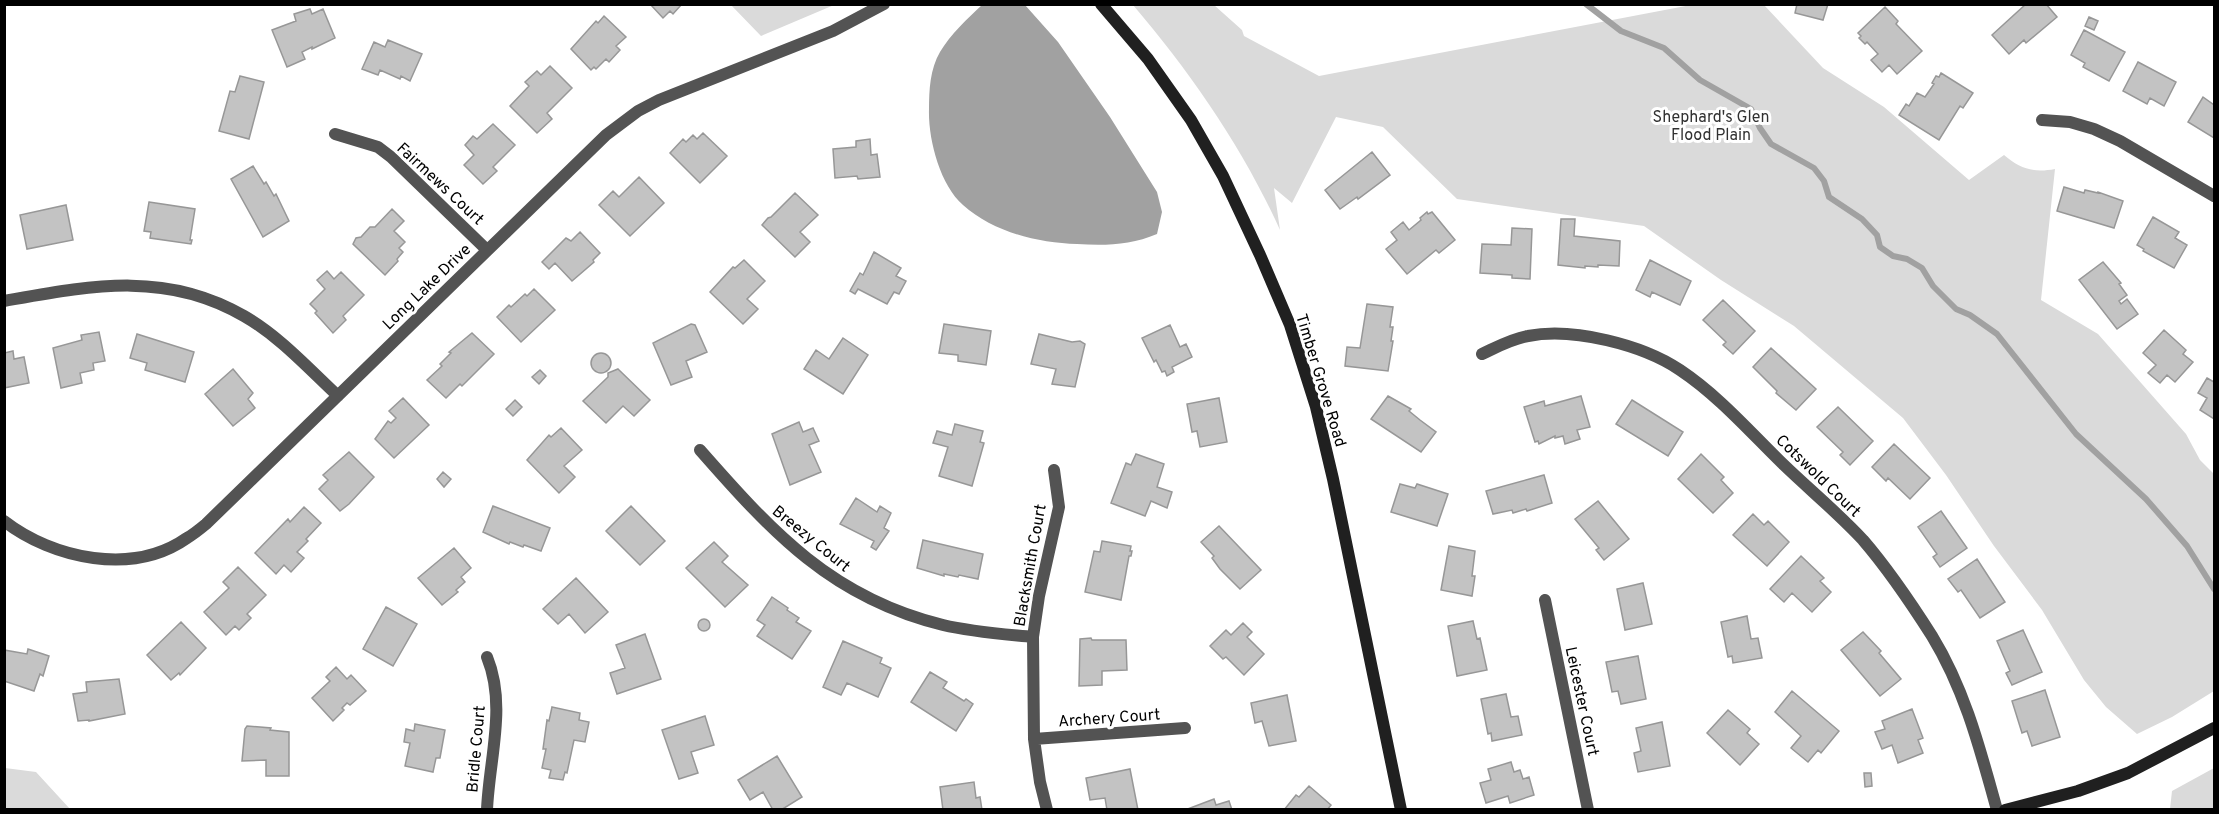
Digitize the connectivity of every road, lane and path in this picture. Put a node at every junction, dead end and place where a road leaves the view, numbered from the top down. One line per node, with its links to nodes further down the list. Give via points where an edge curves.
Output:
1 (884, 4): 6 (street, Long Lake Drive, via 833,31 638,111 606,135)
2 (1101, 4): 21 (street, Timber Grove Road, via 1148,59 1191,120 1223,176 1290,326 1316,407 1333,479)
3 (2042, 120): 5 (street, via 2094,129)
4 (335, 134): 6 (street, Fairmews Court, via 378,147)
5 (2214, 196)
6 (488, 250): 9 (street, Long Lake Drive)
7 (4, 301): 9 (street, via 88,286 136,285 206,298 244,316 277,339)
8 (1482, 354): 23 (street, Cotswold Court, via 1529,335 1585,337 1622,344 1650,355 1708,392 1862,540 1896,583 1956,682 1975,728)
9 (338, 396): 12 (street, Long Lake Drive, via 206,524 169,548 148,555 96,558 71,554 43,544)
10 (700, 450): 14 (street, Breezy Court, via 788,544 851,589 926,620)
11 (1054, 470): 14 (street, Blacksmith Court, via 1059,507)
12 (4, 521)
13 (1545, 600): 22 (street, Leicester Court)
14 (1033, 637): 18 (street, Blacksmith Court)
15 (487, 657): 19 (street, Bridle Court, via 495,676 496,726)
16 (1185, 728): 18 (street, Archery Court)
17 (2214, 728): 24 (street, via 2128,773)
18 (1034, 739): 20 (street, Blacksmith Court)
19 (487, 810)
20 (1047, 810)
21 (1401, 810)
22 (1588, 810)
23 (1997, 810)
24 (2005, 810)

